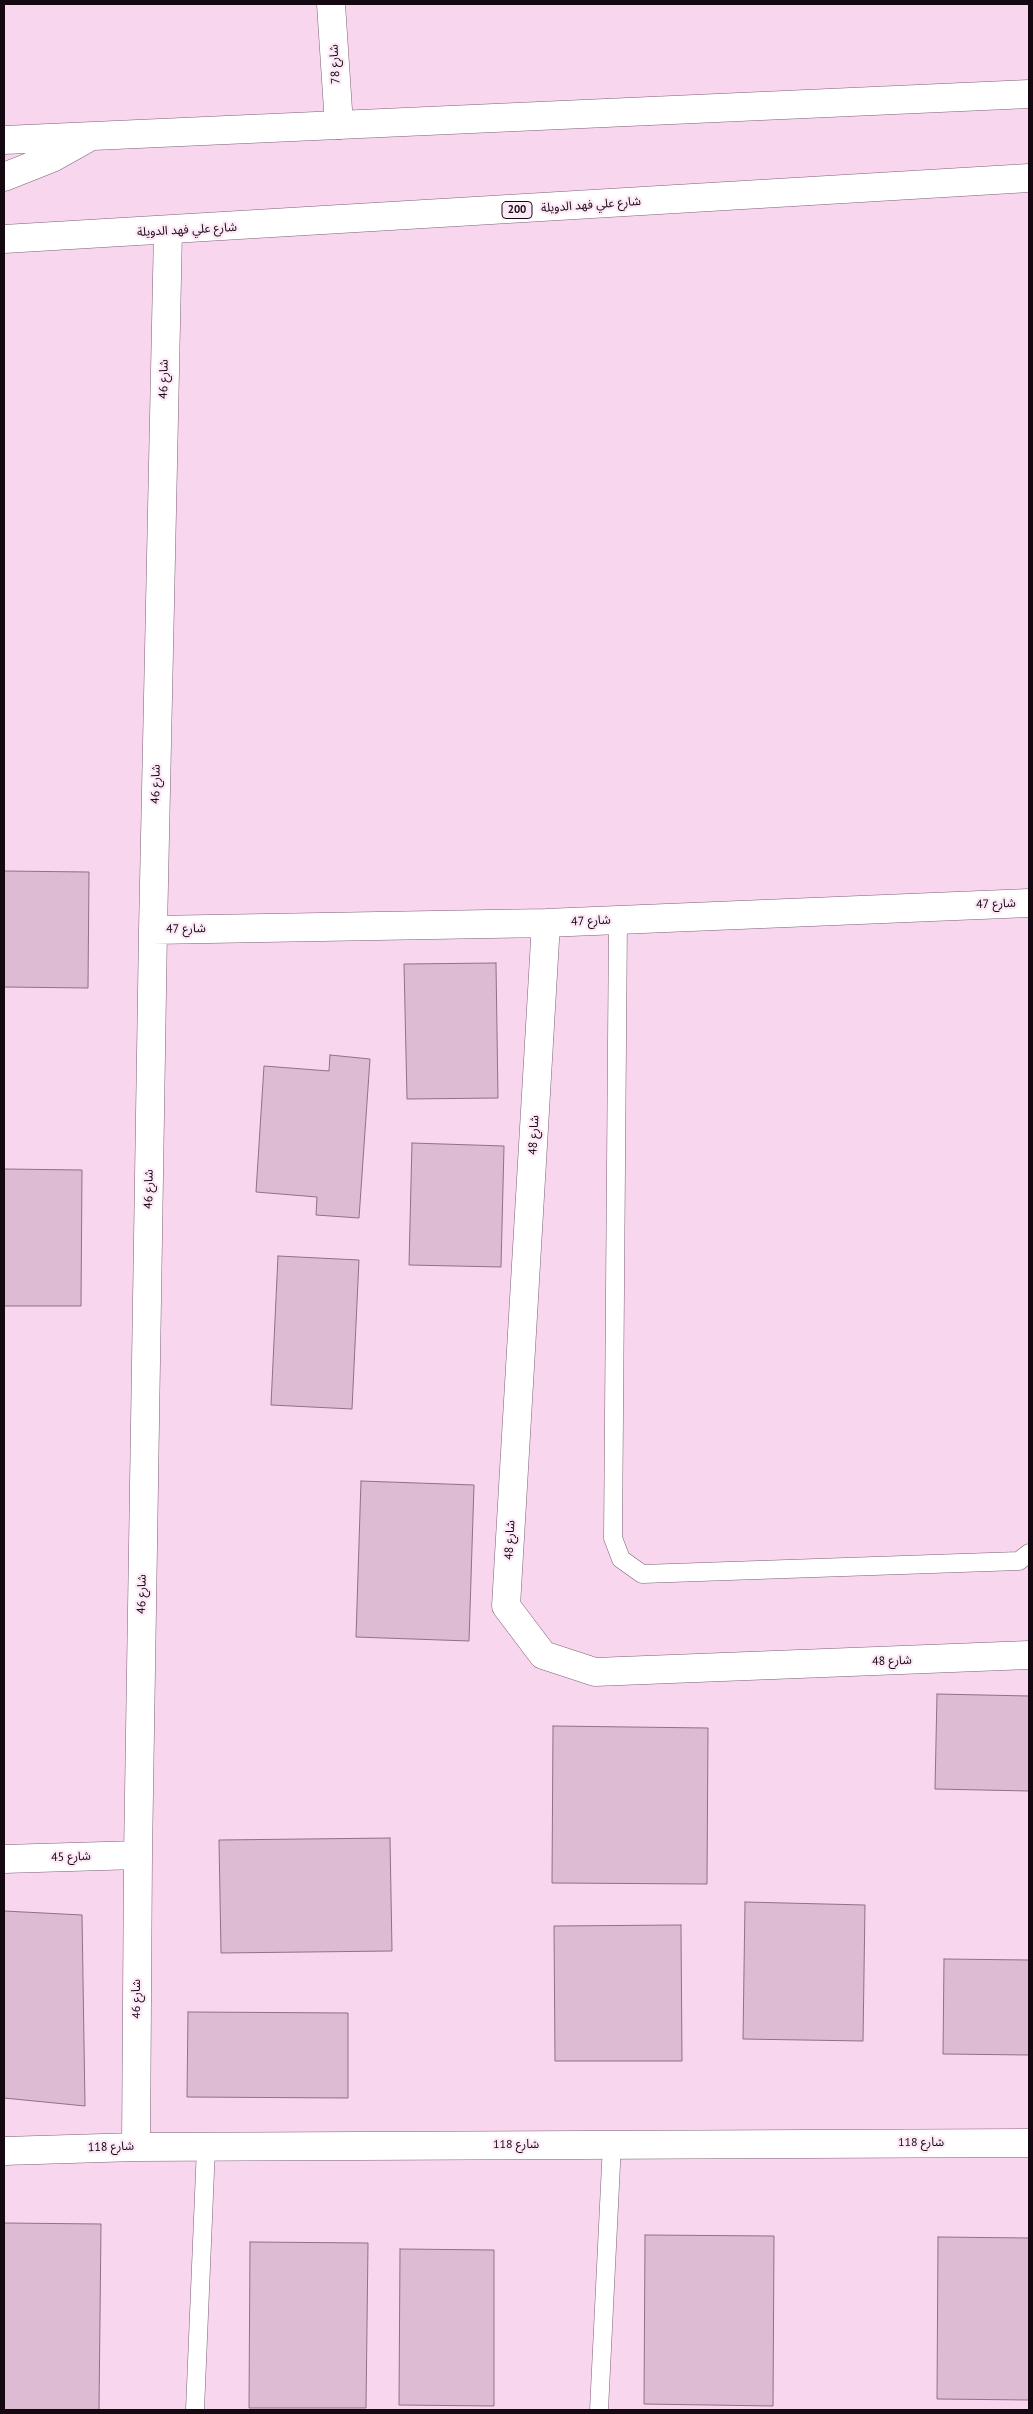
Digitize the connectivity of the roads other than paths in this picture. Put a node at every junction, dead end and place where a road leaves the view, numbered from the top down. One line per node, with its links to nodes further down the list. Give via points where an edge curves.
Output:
1 (331, 4): 3 (street, شارع 78)
2 (1029, 94): 3 (street)
3 (339, 125): 4 (street)
4 (94, 135): 5 (street); 6 (street, via 52,158)
5 (4, 140)
6 (4, 177)
7 (1029, 178): 8 (street, شارع علي فهد الدويلة / 200)
8 (168, 231): 9 (street, شارع علي فهد الدويلة / 200); 13 (street, شارع 46)
9 (4, 240)
10 (1029, 903): 11 (street, شارع 47)
11 (618, 920): 12 (street, شارع 47); 14 (lane, via 613,1538 621,1559 642,1574 1019,1561)
12 (546, 923): 13 (street, شارع 47); 15 (street, شارع 48, via 506,1606 543,1656 595,1672)
13 (153, 930): 16 (street, شارع 46)
14 (1029, 1552)
15 (1029, 1655)
16 (138, 1855): 17 (street, شارع 45); 20 (street, شارع 46)
17 (4, 1859)
18 (1029, 2143): 19 (street, شارع 118)
19 (612, 2144): 21 (street, شارع 118); 24 (lane)
20 (136, 2147): 21 (street, شارع 118); 22 (street, شارع 118)
21 (206, 2147): 23 (lane)
22 (4, 2151)
23 (195, 2410)
24 (599, 2410)

